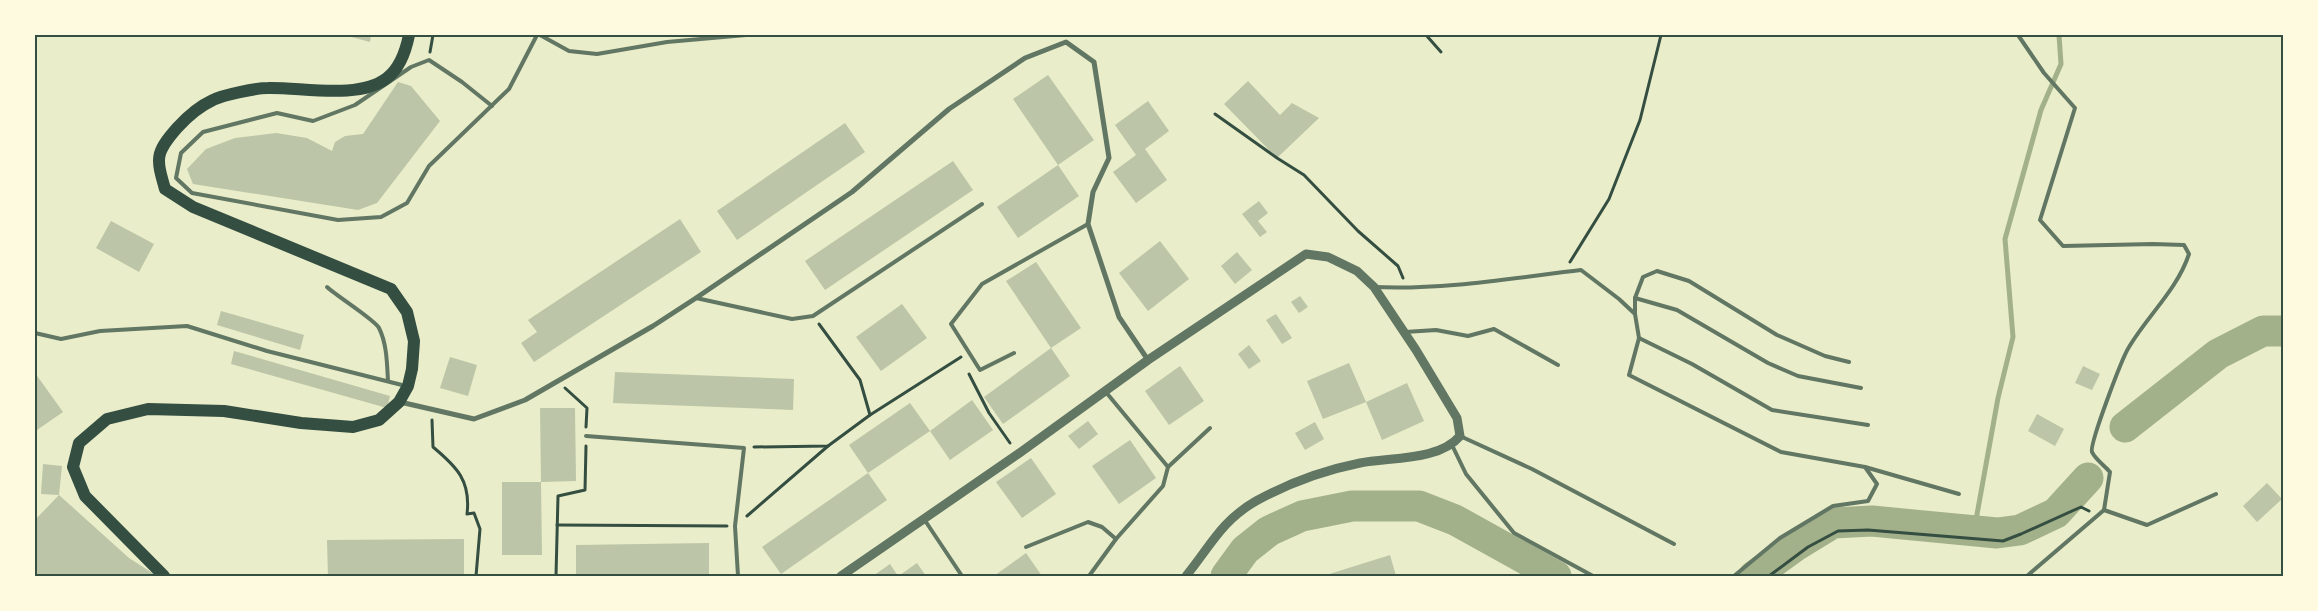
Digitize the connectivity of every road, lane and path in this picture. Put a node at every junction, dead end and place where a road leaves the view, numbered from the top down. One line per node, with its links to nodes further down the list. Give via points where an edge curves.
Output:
1 (409, 35): 33 (main road, via 405,54 387,78 360,89 324,92 267,88 213,100 183,122 162,145 157,164 165,189 192,207 391,289 407,312 414,341)
2 (432, 35): 9 (path)
3 (539, 35): 4 (lane, via 569,51 597,54 667,42); 10 (lane, via 509,89)
4 (746, 35)
5 (1426, 35): 8 (path)
6 (1661, 35): 14 (path, via 1640,120 1609,199)
7 (2018, 35): 51 (lane, via 2044,73 2075,108 2040,220 2063,246 2184,245 2189,254 2183,273 2128,348 2091,447 2092,453 2110,472)
8 (1441, 52)
9 (429, 60): 10 (lane); 10 (lane, via 411,67 355,105 313,121 277,112 203,132 181,153 176,178 192,194 338,220 381,217 407,203 429,166)
10 (492, 106)
11 (1215, 114): 17 (path, via 1304,175 1358,231 1398,266)
12 (982, 204): 21 (lane)
13 (1088, 224): 18 (street, via 1093,192 1109,158 1094,62 1066,42 1025,58 949,109 852,192); 25 (lane, via 982,284 952,324 980,370); 26 (street, via 1119,317)
14 (1564, 272): 17 (lane); 20 (lane, via 1581,270)
15 (327, 287): 31 (lane, via 379,326 386,348)
16 (1374, 287): 17 (lane); 22 (street); 26 (street, via 1357,271 1328,257 1306,254)
17 (1406, 288)
18 (696, 298): 21 (lane, via 792,319); 32 (street)
19 (1636, 298): 20 (lane); 27 (lane, via 1643,277 1657,271 1689,281 1776,335 1825,356); 34 (lane, via 1676,310 1798,376)
20 (1635, 314): 24 (lane)
21 (813, 316): 37 (path, via 860,380)
22 (1405, 332): 29 (lane, via 1436,330 1468,336 1494,329); 42 (street, via 1457,418)
23 (35, 333): 31 (lane, via 61,339 100,331 187,326 267,351)
24 (1640, 338): 38 (lane, via 1772,410); 48 (lane, via 1629,374 1781,452)
25 (1014, 353)
26 (1148, 360): 35 (street)
27 (1849, 362)
28 (964, 363): 37 (path, via 960,356)
29 (1558, 365)
30 (967, 370): 46 (path, via 989,413)
31 (388, 381): 33 (lane)
32 (557, 381): 36 (street, via 524,400 474,419); 41 (path, via 587,408)
33 (408, 386): 36 (main road)
34 (1861, 388)
35 (1105, 391): 46 (street); 47 (lane)
36 (399, 402): 59 (main road, via 379,420 353,427 214,411 148,409 107,419 79,443 73,467 85,496)
37 (870, 414): 44 (path)
38 (1868, 425)
39 (1210, 428): 47 (lane)
40 (434, 435): 60 (path, via 433,447 466,483 467,514 474,513 480,529)
41 (586, 436): 45 (lane); 54 (path, via 585,490 558,496)
42 (1460, 436): 43 (street); 57 (lane, via 1532,469)
43 (1452, 445): 66 (street, via 1439,452 1359,463 1277,491 1234,517 1210,542); 67 (lane, via 1466,474 1514,533)
44 (828, 446): 45 (path); 55 (path)
45 (744, 448): 55 (lane)
46 (1018, 454): 53 (street)
47 (1168, 467): 56 (lane, via 1163,486)
48 (1865, 467): 49 (lane); 68 (lane, via 1877,484 1868,500 1833,506 1780,538)
49 (1960, 494)
50 (2216, 494): 51 (lane, via 2147,525)
51 (2104, 510): 52 (lane)
52 (2098, 515): 69 (path, via 2081,507 2002,541 1868,530 1838,531 1808,547); 70 (lane)
53 (924, 519): 63 (street); 64 (lane)
54 (557, 525): 55 (path); 61 (path)
55 (735, 526): 62 (lane)
56 (1116, 539): 58 (lane, via 1102,527 1088,522); 65 (lane)
57 (1674, 544)
58 (1026, 547)
59 (164, 576)
60 (476, 576)
61 (556, 576)
62 (738, 576)
63 (841, 576)
64 (962, 576)
65 (1089, 576)
66 (1186, 576)
67 (1593, 576)
68 (1734, 576)
69 (1769, 576)
70 (2027, 576)

